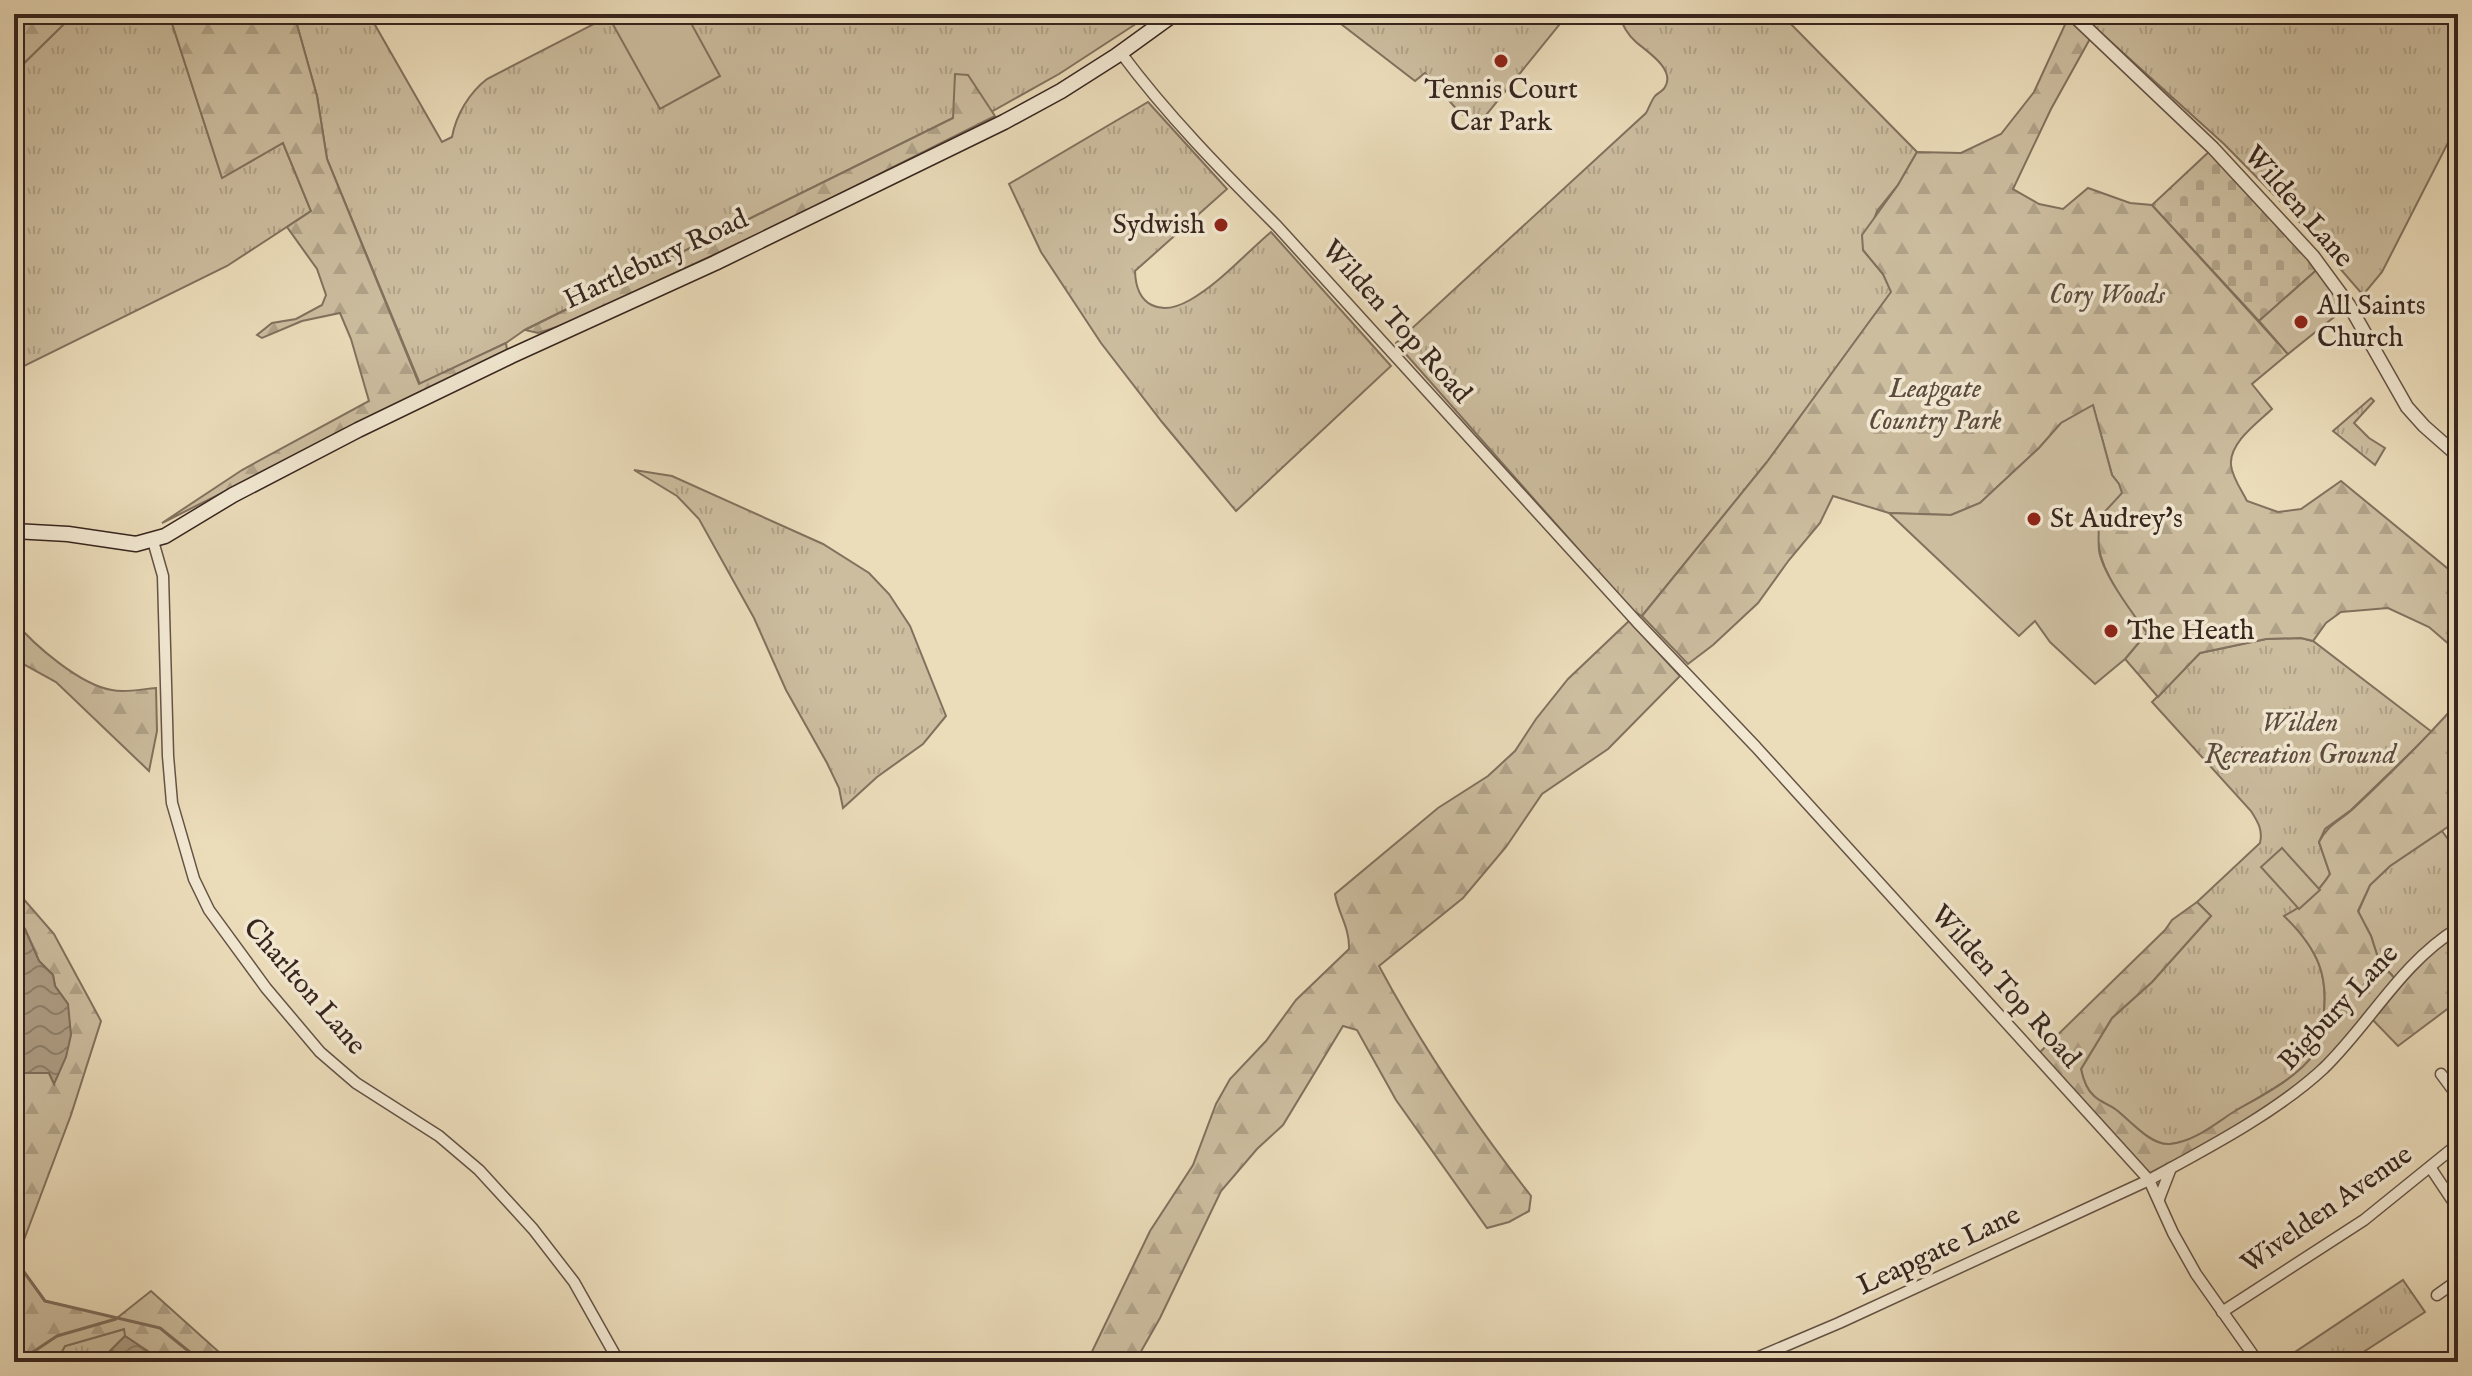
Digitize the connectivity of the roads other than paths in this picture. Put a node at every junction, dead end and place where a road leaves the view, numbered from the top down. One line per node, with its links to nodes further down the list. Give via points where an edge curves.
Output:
1 (1174, 14): 3 (main road, Hartlebury Road)
2 (2072, 14): 4 (street, Wilden Lane, via 2213,148 2313,256 2349,305 2399,397)
3 (1121, 53): 6 (main road, Hartlebury Road, via 1004,122 358,430); 13 (street, Wilden Top Road, via 1220,170 1277,226)
4 (2458, 456)
5 (14, 531): 6 (main road, via 136,544)
6 (153, 541): 19 (street, Charlton Lane, via 163,576 172,803 194,879 209,910 320,1052 356,1083 449,1145 533,1229 574,1282)
7 (2458, 928): 12 (street, Bigbury Lane, via 2409,967 2313,1077)
8 (2441, 1074): 9 (street)
9 (2458, 1097)
10 (2458, 1144): 11 (street, Wivelden Avenue)
11 (2430, 1167): 15 (street); 18 (street, Wivelden Avenue, via 2364,1220)
12 (2171, 1168): 13 (street, Bigbury Lane); 14 (street)
13 (2149, 1180): 14 (street, Wilden Top Road); 20 (street, Leapgate Lane)
14 (2159, 1199): 18 (street, Wilden Top Road, via 2173,1233)
15 (2458, 1209)
16 (2458, 1280): 17 (street)
17 (2437, 1295)
18 (2222, 1312): 21 (street, Wilden Top Road)
19 (619, 1362)
20 (1747, 1362)
21 (2258, 1362)

